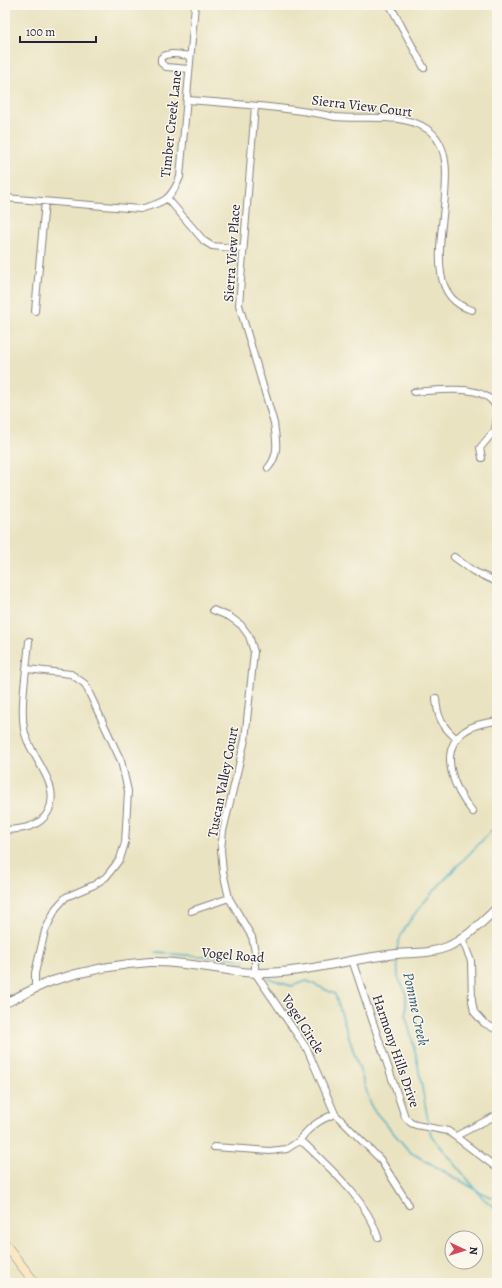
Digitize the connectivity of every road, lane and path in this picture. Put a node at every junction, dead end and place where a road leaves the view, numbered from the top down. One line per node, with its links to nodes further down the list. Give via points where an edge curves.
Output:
1 (195, 5): 3 (street, Timber Creek Lane)
2 (390, 5): 4 (street)
3 (190, 56): 5 (street, Timber Creek Lane); 5 (street, via 170,54 161,58 166,67)
4 (424, 68)
5 (189, 69): 6 (street, Timber Creek Lane)
6 (188, 100): 7 (street, Sierra View Court); 9 (street, Timber Creek Lane, via 180,177)
7 (256, 106): 11 (street, Sierra View Place); 13 (street, Sierra View Court, via 335,117 402,120 416,123 428,130 444,155 446,171 440,278 454,302)
8 (5, 198): 10 (street)
9 (168, 199): 10 (street, via 140,209); 11 (street, via 204,241 212,246)
10 (45, 202): 12 (street)
11 (243, 249): 18 (street, Sierra View Place, via 240,305 274,423 277,442 275,460)
12 (35, 310)
13 (472, 310)
14 (414, 392): 15 (street, via 471,390 485,394 496,405)
15 (497, 412)
16 (497, 417): 17 (street, via 495,430 480,448)
17 (482, 458)
18 (268, 468)
19 (454, 557): 20 (street, via 473,571)
20 (497, 582)
21 (213, 610): 29 (street, Tuscan Valley Court, via 230,617 241,626 249,636 254,652 245,740 221,850)
22 (29, 641): 23 (street)
23 (27, 669): 28 (street, via 24,729 28,743 49,783 51,803 38,823 27,828); 35 (street, via 71,674 85,684 119,755 128,791 125,843 120,859 106,877 72,894 56,908 45,931 35,973)
24 (436, 698): 26 (street, via 441,723)
25 (497, 721): 26 (street, via 475,725)
26 (457, 738): 27 (street, via 450,757 450,767 463,800)
27 (473, 812)
28 (5, 830)
29 (229, 898): 31 (street); 34 (street, Tuscan Valley Court, via 252,936)
30 (497, 908): 32 (street, Vogel Road)
31 (191, 911)
32 (462, 939): 33 (street, Vogel Road, via 441,949); 37 (street, via 471,961 474,1012 484,1023)
33 (352, 960): 34 (street, Vogel Road, via 298,970); 40 (street, Harmony Hills Drive, via 405,1117 411,1123 448,1131)
34 (255, 972): 35 (street, Vogel Road, via 181,963 149,962 88,971 51,981); 38 (street, Vogel Circle, via 308,1050)
35 (35, 989): 36 (street, Vogel Road)
36 (5, 1003)
37 (497, 1030)
38 (335, 1114): 41 (street, via 310,1126); 44 (street, Vogel Circle, via 380,1159)
39 (497, 1115): 40 (street)
40 (456, 1136): 43 (street, Harmony Hills Drive)
41 (299, 1141): 42 (street, via 287,1149 270,1151); 45 (street, via 340,1178 374,1224)
42 (214, 1147)
43 (497, 1168)
44 (409, 1204)
45 (378, 1237)
46 (5, 1244): 47 (main road)
47 (35, 1283)

